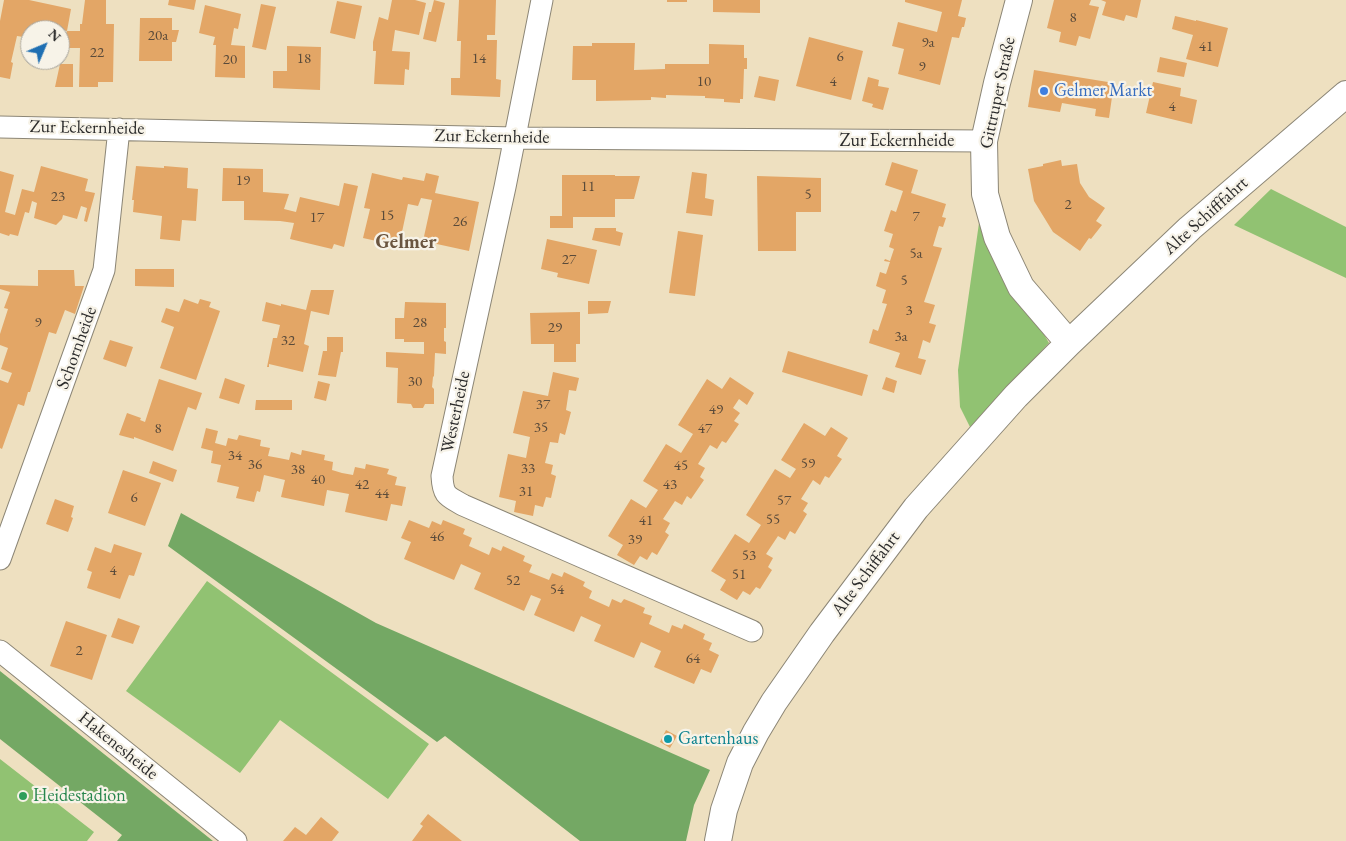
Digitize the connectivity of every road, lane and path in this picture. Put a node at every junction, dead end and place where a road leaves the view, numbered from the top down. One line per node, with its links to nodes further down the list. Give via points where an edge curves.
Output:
1 (542, 0): 6 (street, Westerheide)
2 (1019, 0): 7 (street, Gittruper Straße)
3 (1346, 94): 8 (street, Alte Schifffahrt, via 1190,228)
4 (0, 126): 5 (street, Zur Eckernheide)
5 (119, 129): 6 (street, Zur Eckernheide); 9 (street, Schornheide, via 104,270)
6 (516, 138): 7 (street, Zur Eckernheide); 10 (street, Westerheide, via 442,476 442,489 463,505)
7 (984, 141): 8 (street, Gittruper Straße, via 985,194 997,237 1021,287)
8 (1069, 343): 13 (street, Alte Schiffahrt, via 1016,396 916,508 822,633 774,702 740,763 724,810)
9 (0, 559)
10 (752, 631)
11 (0, 651): 12 (street, Hakenesheide)
12 (236, 841)
13 (718, 841)

